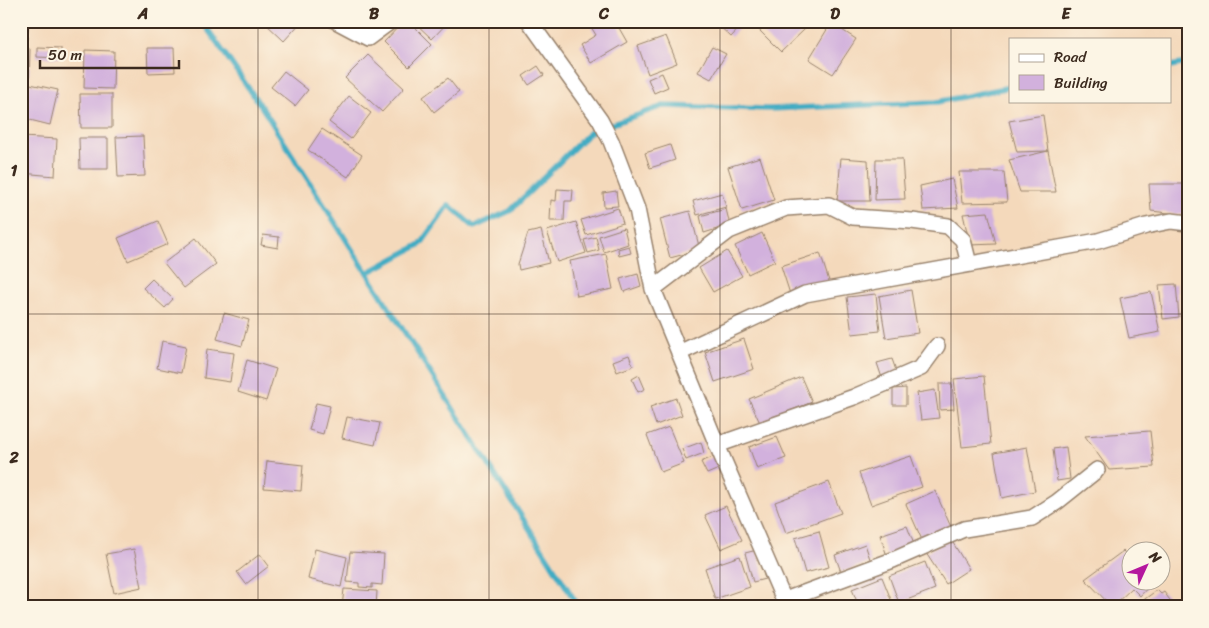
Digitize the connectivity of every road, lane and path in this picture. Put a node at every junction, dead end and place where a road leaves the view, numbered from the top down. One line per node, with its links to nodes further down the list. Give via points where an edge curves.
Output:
1 (336, 21): 2 (street, via 368,38)
2 (392, 21)
3 (528, 21): 6 (street, via 600,120 611,141 636,209)
4 (1188, 223): 5 (street, via 1171,221 1098,241)
5 (969, 264): 6 (street, via 963,240 948,226 853,217 829,204 786,208 729,231); 8 (street, via 805,294)
6 (653, 289): 8 (street)
7 (937, 346): 9 (street, via 921,368 854,397)
8 (679, 353): 9 (street)
9 (717, 445): 11 (street)
10 (1096, 470): 11 (street, via 1032,518 964,529)
11 (786, 603)

